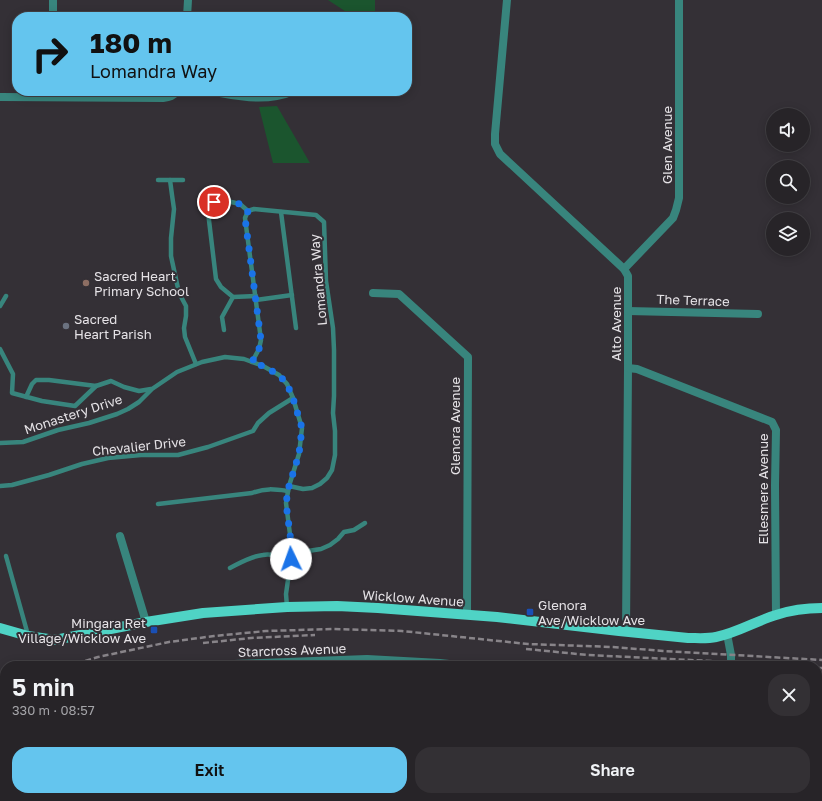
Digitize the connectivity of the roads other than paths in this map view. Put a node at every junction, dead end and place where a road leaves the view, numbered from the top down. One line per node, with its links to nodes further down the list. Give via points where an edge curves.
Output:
1 (53, 0): 5 (street)
2 (188, 0): 6 (street)
3 (507, 0): 18 (street, Alto Avenue, via 495,144 500,154)
4 (679, 0): 18 (street, Glen Avenue, via 679,198 673,218)
5 (53, 12)
6 (187, 12)
7 (26, 96): 12 (street)
8 (108, 96): 9 (street)
9 (172, 96)
10 (237, 96): 11 (street)
11 (274, 96)
12 (0, 98)
13 (158, 180): 14 (lane)
14 (170, 180): 15 (lane); 31 (lane, via 174,209 171,256 180,293 186,306 185,337)
15 (183, 180)
16 (248, 211): 17 (lane, Lomandra Way, via 254,209); 22 (lane, via 240,204 227,201 214,202 208,212 216,279); 23 (lane, via 245,218)
17 (281, 212): 20 (lane); 39 (lane, Lomandra Way, via 316,215 324,222 326,281 334,350 335,450 332,470 327,478 312,488)
18 (624, 269): 25 (street, Alto Avenue, via 628,276)
19 (373, 293): 50 (street, Glenora Avenue, via 399,294 468,357)
20 (292, 295): 23 (lane); 27 (lane)
21 (6, 296): 24 (lane)
22 (233, 297): 23 (lane); 28 (lane, via 222,317)
23 (256, 298): 30 (lane, via 261,340)
24 (0, 306)
25 (628, 311): 26 (street, The Terrace); 32 (street, Alto Avenue)
26 (758, 314)
27 (296, 328)
28 (224, 330)
29 (0, 348): 35 (lane, via 13,374 12,393)
30 (252, 362): 31 (lane, Monastery Drive, via 225,357); 36 (lane, Monastery Drive, via 279,375 287,384)
31 (196, 364): 34 (lane, Monastery Drive, via 177,372)
32 (628, 368): 49 (street, Ellesmere Avenue, via 637,369 772,422 776,430); 53 (street, Alto Avenue)
33 (96, 386): 34 (lane, via 111,381 139,391); 35 (lane, via 75,406); 35 (lane, via 36,380)
34 (152, 389): 37 (lane, Monastery Drive, via 139,402 116,414 23,442)
35 (26, 397)
36 (293, 398): 38 (lane, Chevalier Drive, via 269,413 253,431 208,447 178,455 108,458); 39 (lane, Monastery Drive, via 302,428 299,454)
37 (0, 443)
38 (0, 486)
39 (288, 488): 40 (lane, Lomandra Way); 43 (lane, Monastery Drive, via 286,503)
40 (158, 504)
41 (365, 523): 43 (lane, via 354,530 344,532 338,540 321,549)
42 (120, 536): 51 (street)
43 (292, 550): 45 (lane, Monastery Drive)
44 (6, 556): 55 (lane)
45 (291, 559): 46 (lane, via 263,555); 47 (lane, Monastery Drive, via 286,594)
46 (230, 568)
47 (287, 607): 50 (main road, Wicklow Avenue, via 337,606); 51 (main road, Wicklow Avenue)
48 (822, 608): 49 (main road, Wicklow Avenue)
49 (776, 614): 54 (main road, Wicklow Avenue)
50 (467, 615): 53 (main road, Wicklow Avenue)
51 (146, 622): 55 (main road, Wicklow Avenue, via 55,640)
52 (0, 628): 55 (main road, Wicklow Avenue)
53 (626, 632): 54 (main road, Wicklow Avenue, via 688,638 711,638)
54 (728, 634): 56 (street)
55 (28, 636)
56 (731, 661)

